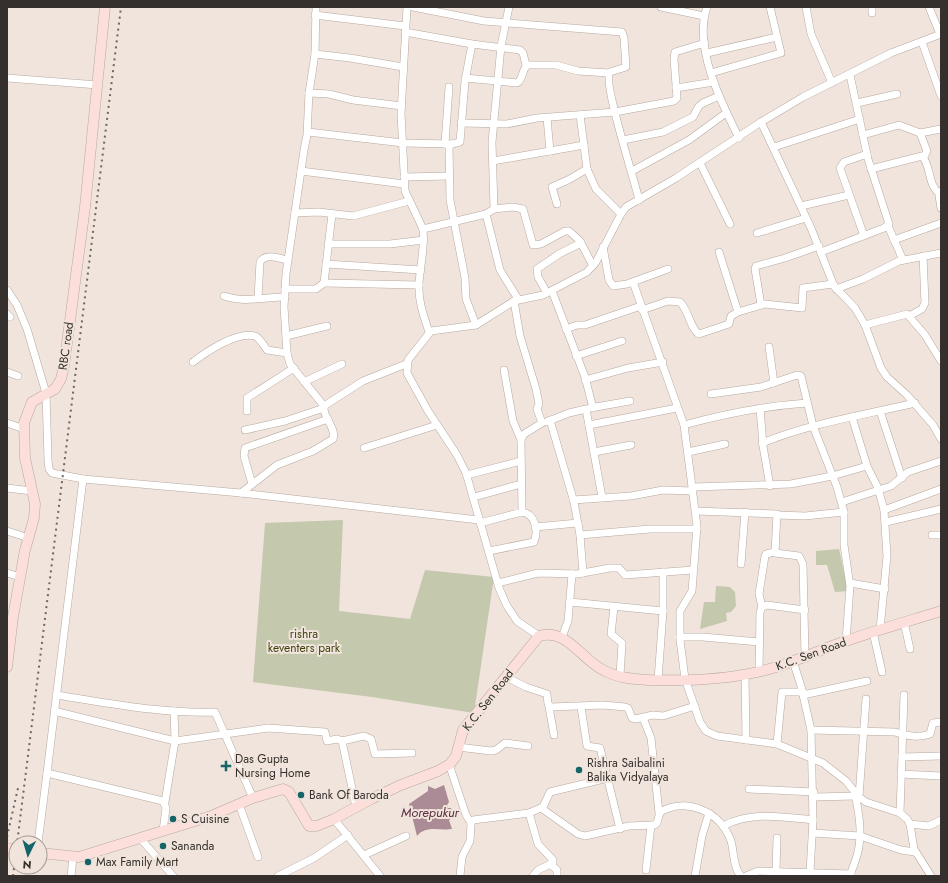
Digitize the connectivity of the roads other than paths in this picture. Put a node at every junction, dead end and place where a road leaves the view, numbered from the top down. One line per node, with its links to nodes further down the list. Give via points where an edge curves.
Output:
1 (105, 7): 34 (street, RBC road)
2 (316, 7): 11 (street)
3 (406, 7): 14 (street)
4 (413, 7): 13 (street, via 451,16)
5 (509, 7): 13 (street)
6 (661, 7): 12 (street)
7 (707, 7): 12 (street)
8 (770, 7): 16 (street)
9 (806, 7): 33 (street, via 811,34)
10 (929, 7): 15 (street)
11 (315, 15): 14 (street); 22 (street)
12 (704, 16): 18 (street)
13 (506, 23): 20 (street); 26 (street, via 622,32 626,67)
14 (405, 29): 19 (street); 24 (street)
15 (941, 34): 17 (street)
16 (777, 37): 21 (street); 25 (street, via 780,50 778,55)
17 (922, 42): 27 (street, via 892,53); 32 (street)
18 (705, 43): 21 (street); 36 (street, via 675,52)
19 (472, 44): 20 (street); 29 (street)
20 (501, 49): 23 (street, via 522,51); 30 (street)
21 (707, 52): 25 (street)
22 (315, 54): 24 (street); 37 (street)
23 (526, 65): 26 (street, via 556,65 578,71); 30 (street, via 519,83)
24 (403, 67): 42 (street)
25 (711, 72): 31 (street)
26 (609, 73): 43 (street)
27 (850, 74): 33 (street); 41 (street)
28 (7, 78): 34 (street)
29 (465, 78): 30 (street); 49 (street)
30 (498, 82): 50 (street)
31 (714, 82): 36 (street); 39 (street)
32 (939, 82): 40 (street)
33 (832, 83): 48 (street)
34 (98, 85): 144 (street, RBC road, via 64,366 55,390)
35 (449, 87): 58 (street)
36 (676, 88): 43 (street, via 677,98 674,101)
37 (309, 93): 42 (street); 52 (street)
38 (897, 94): 41 (street)
39 (719, 96): 44 (street); 56 (street, via 699,106 693,117 664,132)
40 (941, 96)
41 (856, 103): 47 (street)
42 (402, 106): 57 (street)
43 (615, 112): 45 (street); 56 (street)
44 (726, 113): 55 (street); 69 (street, via 689,140)
45 (580, 116): 46 (street); 59 (street)
46 (547, 118): 50 (street); 61 (street)
47 (860, 118): 54 (street); 60 (street)
48 (761, 122): 55 (street); 60 (street)
49 (461, 123): 50 (street); 58 (street, via 460,142)
50 (494, 124): 64 (street)
51 (941, 129): 53 (street)
52 (308, 132): 57 (street); 68 (street)
53 (920, 133): 54 (street, via 899,125); 63 (street, via 927,151)
54 (864, 135): 62 (street)
55 (739, 138): 65 (street)
56 (623, 140): 69 (street)
57 (402, 143): 58 (street); 71 (street)
58 (448, 144): 70 (street)
59 (584, 145): 61 (street); 66 (street)
60 (774, 147): 77 (street)
61 (550, 151): 64 (street)
62 (867, 154): 67 (street); 73 (street, via 841,165)
63 (924, 157): 67 (street, via 919,156); 72 (street, via 933,186)
64 (492, 161): 79 (street)
65 (700, 163): 74 (street); 87 (street)
66 (586, 169): 76 (street, via 552,187); 83 (street, via 596,189)
67 (871, 169): 88 (street, via 889,222)
68 (301, 171): 71 (street); 80 (street)
69 (632, 171): 74 (street)
70 (450, 176): 71 (street); 85 (street)
71 (404, 181): 75 (street)
72 (940, 192): 78 (street)
73 (849, 196): 77 (street); 91 (street)
74 (639, 200): 83 (street, via 626,207)
75 (409, 201): 81 (street, via 376,209 360,216); 89 (street)
76 (557, 204)
77 (801, 206): 84 (street)
78 (941, 208)
79 (494, 209): 82 (street); 94 (street, via 523,209 533,245 541,244 565,231 574,234)
80 (295, 213): 81 (street); 101 (street)
81 (332, 214): 95 (street)
82 (486, 214): 85 (street); 117 (street, via 500,270)
83 (621, 214): 96 (street)
84 (806, 218): 90 (street); 97 (street)
85 (453, 221): 89 (street); 122 (street, via 465,278 466,299)
86 (941, 223): 93 (street)
87 (730, 224)
88 (888, 226): 91 (street); 93 (street)
89 (423, 229): 92 (street)
90 (756, 233)
91 (864, 236): 97 (street)
92 (424, 240): 95 (street, via 383,245); 106 (street)
93 (894, 240): 102 (street)
94 (582, 243): 104 (street); 113 (street, via 559,254 537,270 538,277)
95 (328, 244): 103 (street)
96 (603, 247): 104 (street); 107 (street, via 611,285)
97 (820, 249): 110 (street); 118 (street, via 756,266)
98 (719, 252): 120 (street)
99 (941, 253): 100 (street)
100 (923, 256): 102 (street); 121 (street, via 925,303 922,309)
101 (288, 260): 111 (street); 116 (street, via 270,257 262,259)
102 (903, 260): 110 (street)
103 (326, 264): 106 (street); 108 (street)
104 (593, 266): 113 (street, via 587,272)
105 (668, 269): 107 (street)
106 (421, 270): 109 (street)
107 (633, 282): 119 (street)
108 (324, 283): 109 (street); 111 (street, via 316,289)
109 (419, 285): 126 (street, via 420,304)
110 (835, 286): 118 (street, via 803,288 802,308); 123 (street, via 855,308)
111 (285, 289): 115 (street)
112 (7, 290): 144 (street, via 17,305 27,329)
113 (550, 292): 117 (street); 125 (street)
114 (224, 296): 116 (street, via 242,301)
115 (285, 297): 116 (street); 127 (street)
116 (258, 298)
117 (516, 300): 122 (street); 160 (street, via 520,336 536,389 539,404 537,409)
118 (761, 305): 120 (street)
119 (641, 308): 120 (street, via 668,301 680,302 699,334 729,324 731,316); 125 (street, via 585,326 576,325); 134 (street)
120 (738, 312)
121 (909, 316): 123 (street, via 904,314); 132 (street)
122 (476, 325): 126 (street)
123 (865, 325): 148 (street, via 884,373)
124 (328, 326): 127 (street)
125 (566, 329): 131 (street)
126 (429, 332): 136 (street)
127 (286, 336): 130 (street)
128 (622, 341): 131 (street)
129 (769, 347): 143 (street)
130 (287, 353): 133 (street, via 267,350 255,336 248,336 219,344); 137 (street)
131 (576, 356): 141 (street)
132 (940, 357)
133 (193, 362)
134 (663, 362): 141 (street, via 628,368); 151 (street)
135 (342, 364): 142 (street)
136 (406, 364): 149 (street, via 363,381); 161 (street, via 412,384)
137 (294, 368): 142 (street); 153 (street, via 247,398)
138 (504, 370): 169 (street, via 513,422)
139 (7, 372): 140 (street)
140 (18, 376)
141 (586, 380): 150 (street)
142 (304, 382): 149 (street)
143 (774, 383): 145 (street); 147 (street, via 800,375)
144 (46, 393): 166 (street, RBC road, via 32,402); 182 (street, via 49,469 57,475)
145 (711, 394)
146 (630, 401): 150 (street)
147 (807, 403): 152 (street); 165 (street)
148 (915, 403): 154 (street); 164 (street)
149 (324, 407): 156 (street); 167 (street, via 285,421)
150 (590, 408): 157 (street); 162 (street)
151 (677, 408): 162 (street); 163 (street)
152 (760, 408): 163 (street); 170 (street)
153 (247, 411)
154 (880, 411): 155 (street); 181 (street)
155 (852, 417): 165 (street); 178 (street)
156 (328, 419): 183 (street, via 334,435 332,440 313,451 277,465); 183 (street, via 245,448 244,456)
157 (550, 420): 160 (street); 194 (street)
158 (941, 421): 164 (street)
159 (7, 423): 166 (street)
160 (542, 423): 169 (street, via 524,434)
161 (437, 425): 173 (street); 179 (street)
162 (589, 425): 174 (street)
163 (684, 425): 175 (street)
164 (933, 425): 168 (street)
165 (813, 426): 170 (street); 180 (street)
166 (24, 429): 190 (street, RBC road, via 25,458)
167 (245, 430)
168 (941, 439)
169 (521, 440): 176 (street)
170 (762, 443): 185 (street)
171 (725, 444): 175 (street)
172 (631, 445): 174 (street)
173 (364, 448)
174 (594, 452): 193 (street)
175 (688, 452): 187 (street)
176 (521, 461): 179 (street); 184 (street)
177 (941, 461): 181 (street, via 908,472)
178 (867, 466): 180 (street); 189 (street)
179 (467, 475): 192 (street)
180 (832, 476): 185 (street); 195 (street)
181 (902, 478): 189 (street, via 891,486)
182 (83, 479): 191 (street); 252 (street)
183 (252, 484): 191 (street)
184 (521, 484): 192 (street); 199 (street)
185 (770, 486): 187 (street)
186 (7, 488): 190 (street)
187 (693, 489): 193 (street); 198 (street)
188 (941, 489): 197 (street)
189 (879, 490): 195 (street); 197 (street)
190 (32, 491): 212 (street, RBC road, via 35,504)
191 (241, 493): 203 (street)
192 (474, 497): 203 (street)
193 (602, 497): 194 (street)
194 (573, 500): 205 (street)
195 (842, 502): 201 (street)
196 (941, 509): 204 (street)
197 (884, 510): 204 (street)
198 (696, 511): 200 (street); 207 (street)
199 (522, 512): 203 (street); 206 (street, via 532,516)
200 (745, 512): 202 (street); 215 (street)
201 (844, 512): 202 (street, via 805,516); 223 (street, via 844,545)
202 (777, 515): 214 (street)
203 (480, 521): 213 (street)
204 (886, 522): 224 (street)
205 (578, 523): 206 (street); 209 (street)
206 (535, 527): 213 (street, via 535,538 532,543)
207 (697, 529): 209 (street, via 650,529); 216 (street)
208 (7, 531): 212 (street)
209 (580, 535): 219 (street)
210 (941, 535): 211 (street)
211 (932, 536)
212 (29, 538): 221 (street, RBC road)
213 (489, 551): 222 (street)
214 (775, 552): 226 (street, via 764,556 759,594); 228 (street, via 799,556 802,560)
215 (741, 564)
216 (693, 570): 217 (street); 236 (street, via 691,596 683,604 680,612)
217 (663, 572): 219 (street, via 624,575 616,567); 229 (street)
218 (7, 573): 221 (street)
219 (583, 573): 220 (street)
220 (572, 574): 222 (street, via 538,573); 225 (street)
221 (20, 577): 231 (street, RBC road)
222 (498, 583): 234 (street, via 513,615)
223 (850, 583): 224 (street); 237 (street)
224 (885, 589): 233 (street)
225 (570, 602): 227 (street); 235 (street, via 568,621)
226 (762, 606): 228 (street); 238 (street)
227 (614, 607): 229 (street); 246 (street, via 611,634 622,643)
228 (805, 610): 240 (street)
229 (663, 611): 249 (street)
230 (941, 611): 232 (street, K.C. Sen Road)
231 (10, 616): 242 (street, RBC road)
232 (904, 622): 233 (street, K.C. Sen Road); 239 (street)
233 (876, 631): 237 (street, K.C. Sen Road); 244 (street)
234 (538, 636): 235 (street); 247 (street, K.C. Sen Road)
235 (562, 637): 246 (street, K.C. Sen Road, via 594,665)
236 (680, 637): 238 (street); 248 (street)
237 (846, 641): 240 (street, K.C. Sen Road)
238 (759, 642): 243 (street)
239 (910, 649)
240 (805, 656): 241 (street, K.C. Sen Road)
241 (793, 661): 243 (street, K.C. Sen Road); 251 (street)
242 (7, 663)
243 (758, 672): 245 (street, K.C. Sen Road)
244 (882, 672)
245 (745, 674): 248 (street, K.C. Sen Road, via 723,678); 267 (street)
246 (620, 676): 249 (street, K.C. Sen Road)
247 (506, 677): 256 (street, via 547,694); 272 (street, K.C. Sen Road, via 463,730)
248 (685, 679): 249 (street, K.C. Sen Road); 255 (street)
249 (658, 680)
250 (867, 681): 251 (street)
251 (803, 694): 262 (street); 270 (street, via 782,692)
252 (56, 695): 258 (street); 259 (street)
253 (904, 695): 266 (street)
254 (866, 699): 263 (street)
255 (695, 706): 260 (street, via 663,716); 267 (street, via 706,731 718,736)
256 (549, 707): 257 (street); 265 (street)
257 (581, 707): 260 (street, via 625,707 634,719); 281 (street, via 587,746 600,748)
258 (54, 711): 268 (street); 278 (street)
259 (174, 711): 264 (street, via 215,712); 268 (street)
260 (643, 718): 291 (street, via 651,738)
261 (941, 722): 266 (street, via 933,723 928,734)
262 (811, 730): 263 (street); 275 (street)
263 (864, 731): 266 (street, via 895,732); 284 (street)
264 (226, 735): 268 (street); 269 (street, via 277,728 323,732 326,733 327,741); 285 (street)
265 (554, 735)
266 (903, 735): 276 (street)
267 (746, 740): 270 (street)
268 (175, 741): 286 (street)
269 (342, 741): 273 (street, via 367,737 371,739 375,754); 288 (street)
270 (777, 744): 275 (street)
271 (528, 746): 272 (street, via 504,743 491,751)
272 (458, 747): 277 (street, K.C. Sen Road, via 456,756)
273 (412, 753)
274 (941, 756): 276 (street)
275 (812, 757): 283 (street); 284 (street, via 832,768)
276 (902, 757): 279 (street)
277 (449, 764): 288 (street); 297 (street)
278 (47, 773): 286 (street); 304 (street)
279 (901, 774): 280 (street); 293 (street)
280 (941, 776)
281 (608, 778): 289 (street, via 550,792); 301 (street)
282 (749, 789): 283 (street)
283 (814, 794): 284 (street); 295 (street)
284 (856, 795): 293 (street, via 871,804); 307 (street)
285 (253, 798): 287 (street); 294 (street, via 285,789 309,826 314,827)
286 (165, 802): 302 (street)
287 (239, 804): 302 (street, via 212,816); 313 (street)
288 (356, 807): 294 (street)
289 (541, 808): 290 (street); 301 (street, via 580,835)
290 (529, 813): 297 (street, via 473,820); 315 (street, via 538,844 553,859)
291 (659, 813): 292 (street, via 683,806 700,808); 299 (street, via 656,824)
292 (709, 813): 300 (street); 327 (street)
293 (900, 813): 298 (street)
294 (334, 819): 305 (street)
295 (814, 820): 300 (street, via 751,817 735,820); 303 (street)
296 (941, 820): 298 (street, via 929,826)
297 (470, 823): 324 (street, via 471,836 462,857)
298 (910, 824): 310 (street)
299 (651, 825): 301 (street); 316 (street)
300 (723, 826): 328 (street, via 731,841)
301 (620, 829)
302 (163, 831): 308 (street)
303 (813, 833): 307 (street); 318 (street)
304 (39, 835)
305 (348, 835): 312 (street); 322 (street, via 314,858)
306 (406, 836): 312 (street)
307 (860, 836): 310 (street); 319 (street)
308 (140, 838): 314 (street); 321 (street)
309 (777, 838): 317 (street)
310 (915, 852): 330 (street)
311 (48, 853): 314 (street)
312 (364, 855): 323 (street)
313 (258, 857)
314 (73, 858): 320 (street)
315 (550, 864): 325 (street, via 538,870); 326 (street, via 556,870)
316 (646, 870)
317 (773, 872): 318 (street); 329 (street, via 758,871)
318 (810, 872): 319 (street)
319 (851, 875)
320 (71, 876)
321 (173, 876)
322 (278, 876)
323 (380, 876)
324 (460, 876)
325 (533, 876)
326 (557, 876)
327 (695, 876)
328 (741, 876)
329 (746, 876)
330 (931, 876)

